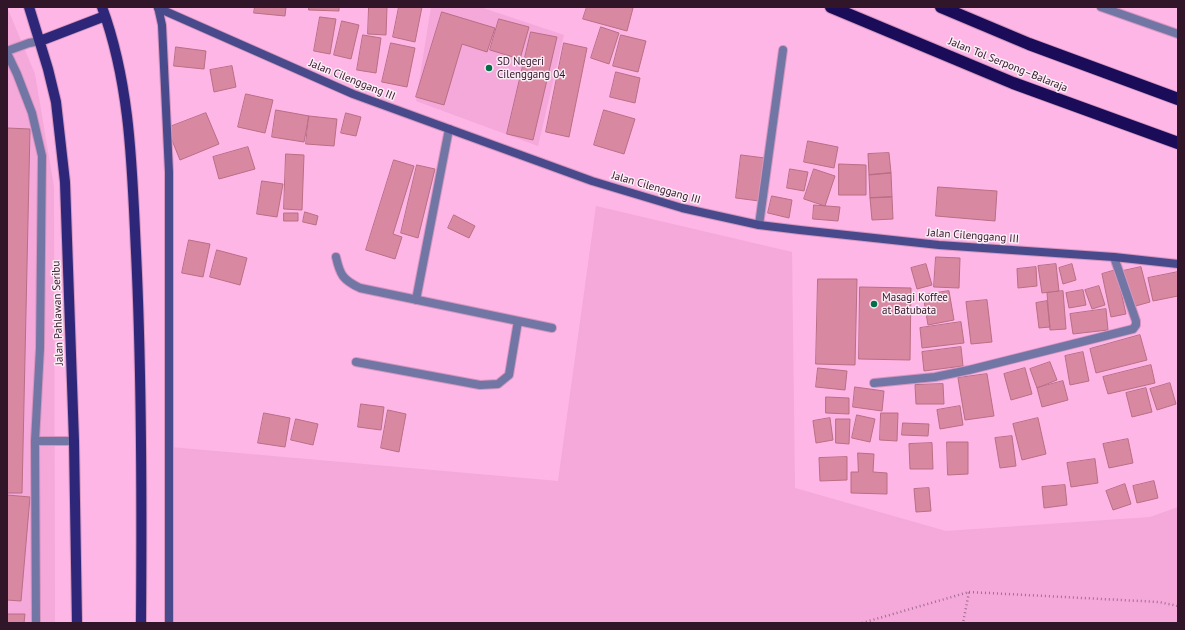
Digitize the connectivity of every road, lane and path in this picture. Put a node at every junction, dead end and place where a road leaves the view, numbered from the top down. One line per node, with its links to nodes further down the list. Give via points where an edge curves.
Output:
1 (29, 7): 8 (main road, Jalan Pahlawan Seribu)
2 (831, 7): 13 (highway, Jalan Tol Serpong–Balaraja, via 1013,82)
3 (941, 7): 11 (highway, via 1029,44)
4 (1101, 7): 7 (street)
5 (158, 8): 12 (street, Jalan Cilenggang III, via 354,94); 30 (street, via 162,25 169,172)
6 (103, 11): 8 (main road); 29 (main road, via 124,87 131,142 139,317)
7 (1178, 34)
8 (40, 41): 10 (street); 24 (main road, Jalan Pahlawan Seribu, via 56,102 65,182)
9 (783, 50): 14 (street)
10 (7, 52): 23 (street, via 32,113 42,156 40,348)
11 (1178, 99)
12 (449, 129): 14 (street, Jalan Cilenggang III, via 592,181 682,208); 18 (street)
13 (1178, 143)
14 (759, 225): 16 (street, Jalan Cilenggang III, via 939,245)
15 (336, 257): 18 (street, via 339,271 347,282 360,288)
16 (1114, 257): 17 (street, Jalan Cilenggang III); 22 (street, via 1136,321 1135,327 1130,331 935,377)
17 (1178, 264)
18 (416, 300): 19 (street)
19 (518, 321): 20 (street); 21 (street, via 509,375 498,384 480,385)
20 (552, 328)
21 (356, 362)
22 (874, 383)
23 (35, 441): 24 (street); 27 (street)
24 (74, 441): 28 (main road, Jalan Pahlawan Seribu)
25 (969, 592): 26 (path, via 1159,602); 31 (path); 32 (path)
26 (1178, 606)
27 (36, 623)
28 (77, 623)
29 (142, 623)
30 (169, 623)
31 (862, 623)
32 (963, 623)

